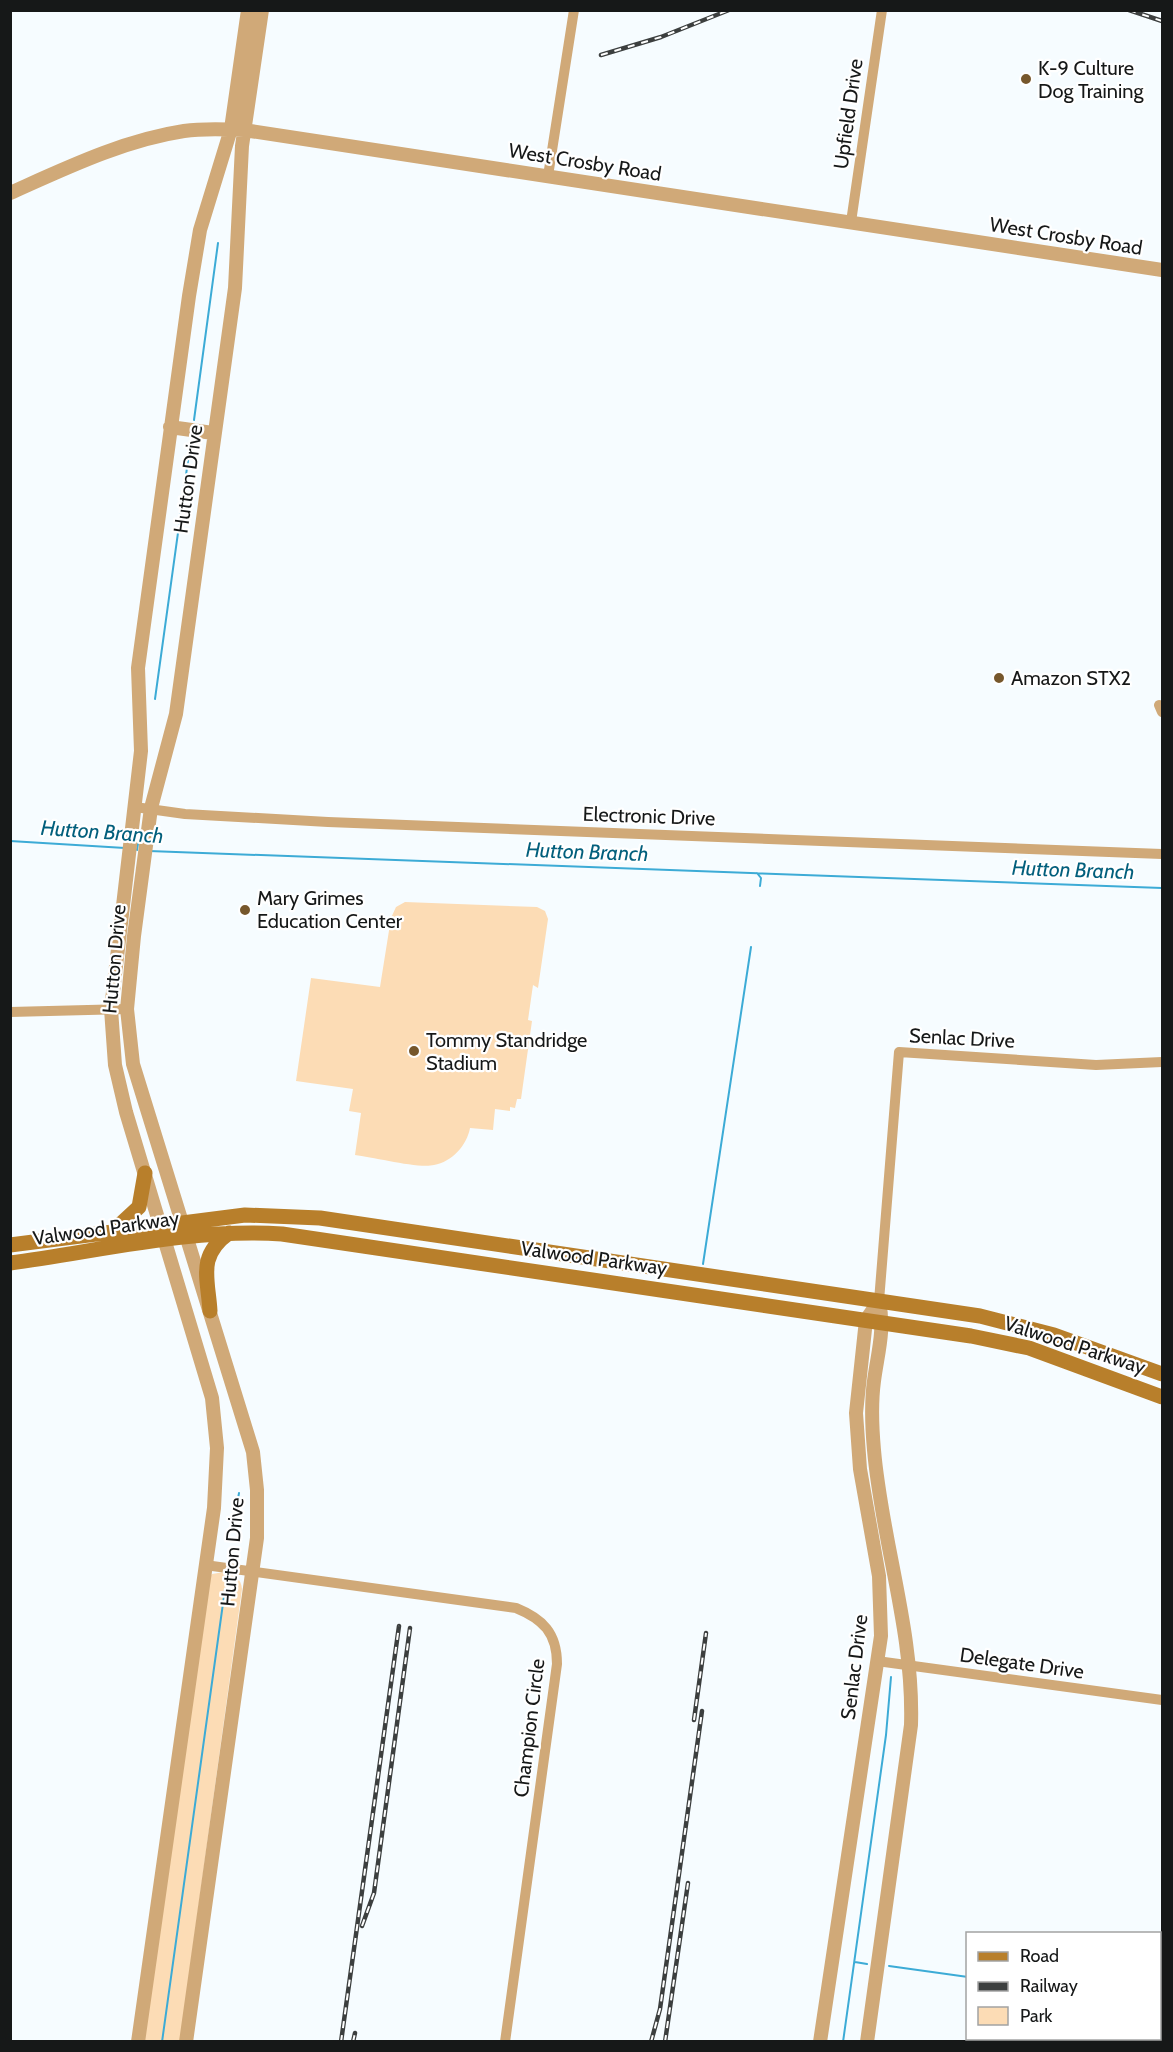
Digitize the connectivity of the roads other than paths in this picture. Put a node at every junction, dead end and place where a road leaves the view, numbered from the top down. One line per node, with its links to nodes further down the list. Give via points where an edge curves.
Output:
1 (248, 10): 5 (street, Hutton Drive)
2 (262, 10): 5 (street, Hutton Drive)
3 (574, 10): 6 (street)
4 (882, 10): 8 (street, Upfield Drive)
5 (238, 130): 6 (street, West Crosby Road); 7 (street, West Crosby Road, via 184,130 143,140); 10 (street, Hutton Drive, via 200,230); 11 (street, Hutton Drive, via 235,288)
6 (548, 176): 8 (street, West Crosby Road)
7 (10, 193)
8 (851, 222): 9 (street, West Crosby Road)
9 (1162, 270)
10 (170, 427): 11 (street); 12 (street, Hutton Drive, via 138,668 141,751)
11 (213, 433): 13 (street, Hutton Drive, via 176,714)
12 (135, 807): 13 (street, Electronic Drive); 15 (street, Hutton Drive)
13 (151, 808): 14 (street, Electronic Drive, via 328,822); 15 (street, Hutton Drive)
14 (1162, 854)
15 (135, 878): 16 (street, Hutton Drive); 17 (street, Hutton Drive)
16 (111, 1009): 17 (street); 18 (street); 20 (street, Hutton Drive, via 115,1065)
17 (127, 1009): 21 (street, Hutton Drive, via 133,1064)
18 (10, 1012)
19 (1162, 1062): 32 (street, Senlac Drive, via 1096,1065 899,1052)
20 (145, 1173): 22 (main road, via 139,1207); 23 (street, Hutton Drive)
21 (183, 1221): 23 (main road, Valwood Parkway); 25 (main road, Valwood Parkway, via 287,1215); 26 (street, Hutton Drive)
22 (112, 1232): 23 (main road, Valwood Parkway); 27 (main road, Valwood Parkway)
23 (164, 1232): 26 (main road, Valwood Parkway); 29 (main road, Valwood Parkway); 42 (street, Hutton Drive, via 212,1398 217,1448 214,1508)
24 (229, 1233): 26 (main road, Valwood Parkway); 28 (main road, Valwood Parkway, via 282,1234); 33 (main road, via 211,1251 207,1263)
25 (444, 1236): 28 (main road); 30 (main road, Valwood Parkway)
26 (188, 1237): 33 (street, Hutton Drive)
27 (10, 1245)
28 (442, 1257): 31 (main road, Valwood Parkway)
29 (10, 1263)
30 (687, 1272): 31 (main road); 32 (main road, Valwood Parkway)
31 (684, 1292): 34 (main road, Valwood Parkway)
32 (879, 1300): 34 (street, Senlac Drive); 35 (street, Senlac Drive); 36 (main road, Valwood Parkway)
33 (210, 1311): 43 (street, Hutton Drive, via 253,1452 257,1526)
34 (866, 1320): 35 (main road, Valwood Parkway); 41 (street, Senlac Drive, via 856,1413)
35 (884, 1322): 37 (main road, Valwood Parkway); 40 (street, Senlac Drive, via 874,1384)
36 (1019, 1325): 37 (main road); 38 (main road, Valwood Parkway)
37 (1014, 1344): 39 (main road, Valwood Parkway)
38 (1162, 1374)
39 (1162, 1396)
40 (877, 1474): 41 (street); 45 (street, Senlac Drive)
41 (861, 1478): 44 (street, Senlac Drive, via 879,1576 881,1636)
42 (205, 1565): 43 (street, Champion Circle); 47 (street, Hutton Drive)
43 (253, 1571): 48 (street, Hutton Drive); 49 (street, Champion Circle, via 516,1608 548,1627 557,1647 557,1664)
44 (877, 1660): 45 (street, Delegate Drive); 50 (street, Senlac Drive)
45 (910, 1666): 46 (street, Delegate Drive); 51 (street, Senlac Drive, via 911,1725)
46 (1162, 1700)
47 (138, 2042)
48 (186, 2042)
49 (505, 2042)
50 (820, 2042)
51 (867, 2042)

